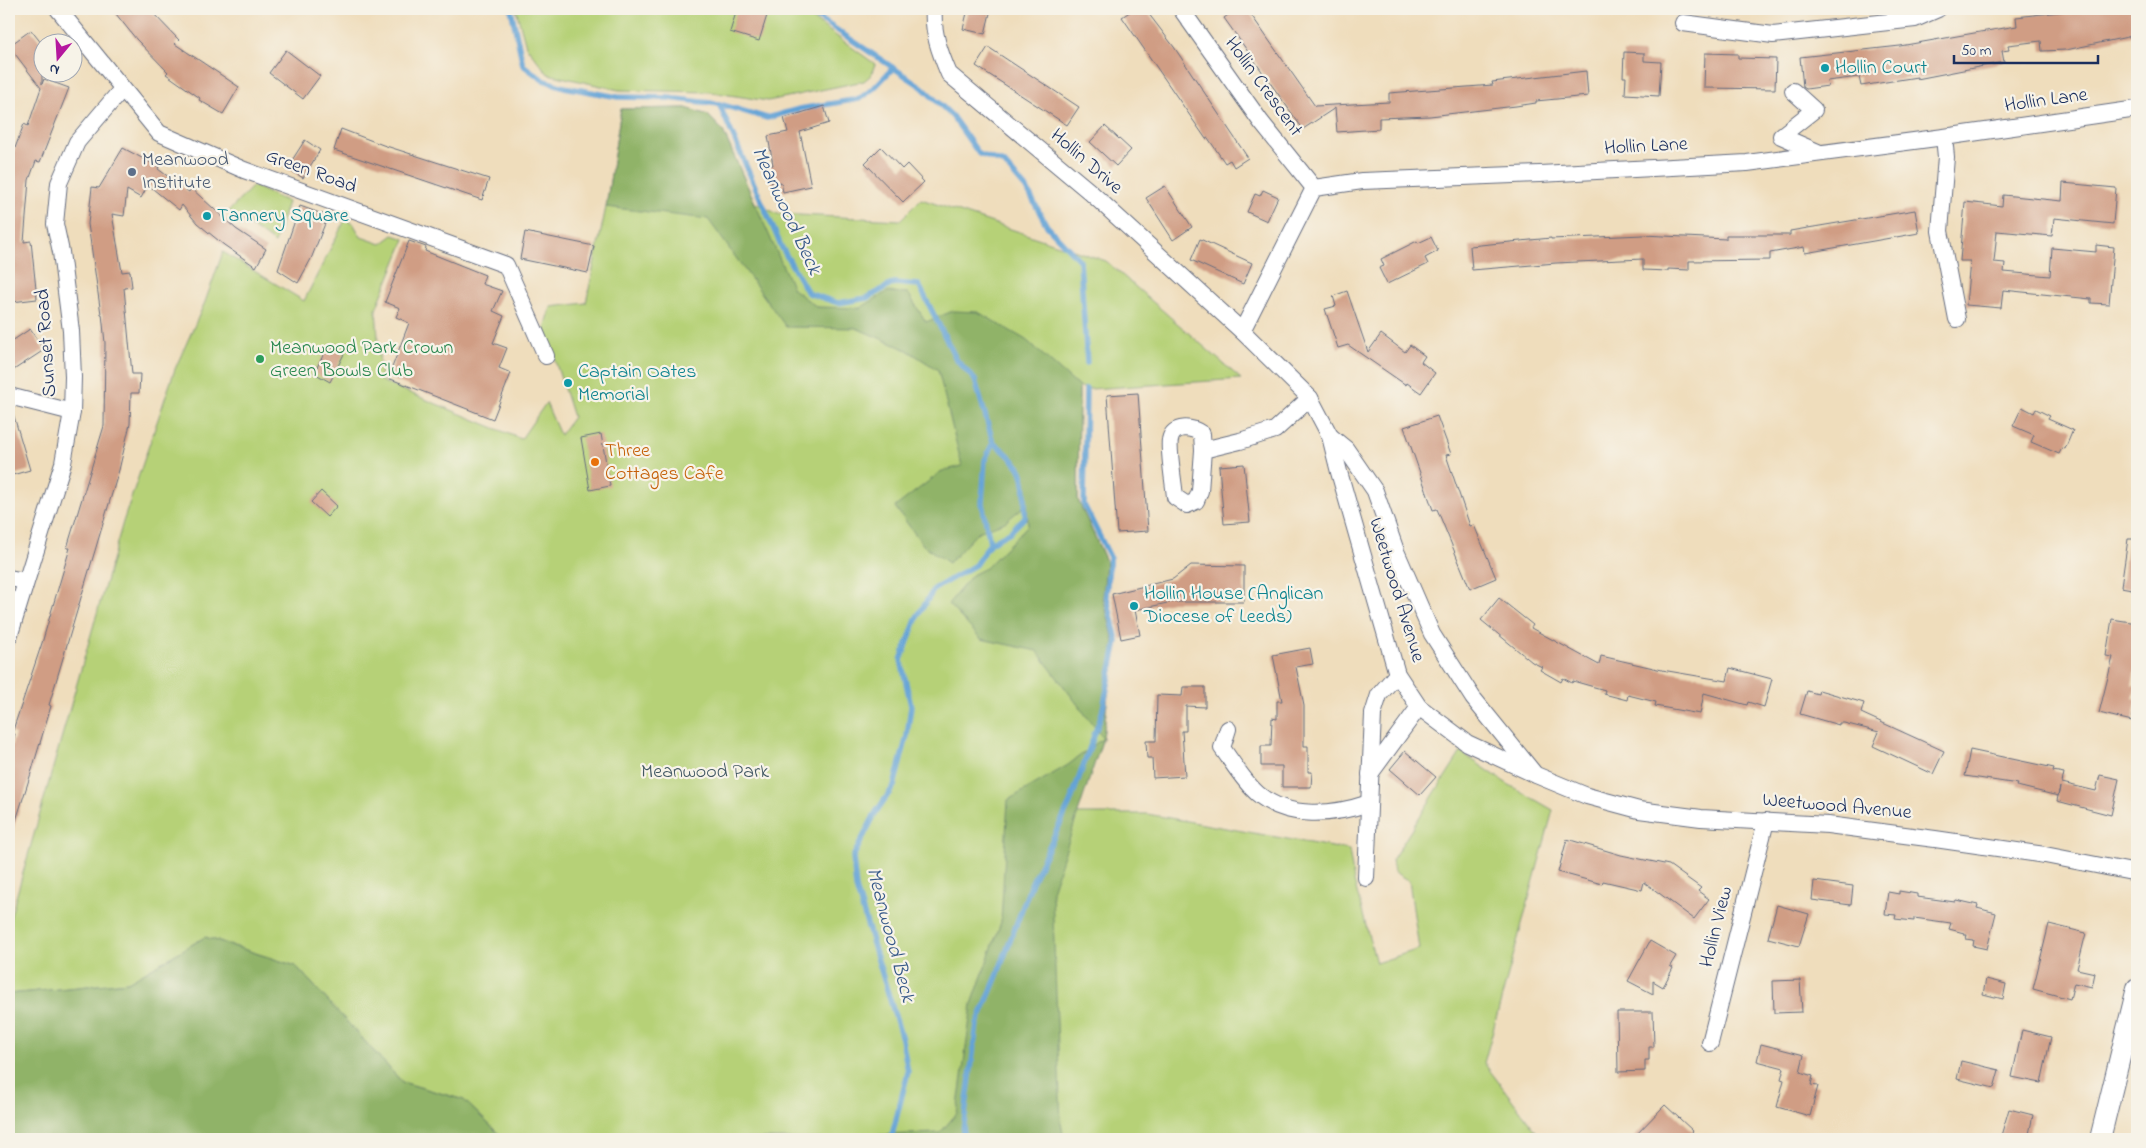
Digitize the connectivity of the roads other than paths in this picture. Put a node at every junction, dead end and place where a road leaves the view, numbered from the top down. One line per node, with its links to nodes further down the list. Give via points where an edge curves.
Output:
1 (58, 9): 6 (street, Green Road)
2 (934, 9): 13 (street, Hollin Drive, via 932,22 949,74 1089,191)
3 (1181, 9): 11 (street, Hollin Crescent, via 1261,122)
4 (1938, 9): 5 (street, via 1915,19 1773,35)
5 (1683, 22)
6 (122, 89): 14 (street, Green Road, via 159,133 244,170 506,265); 17 (street, Sunset Road, via 77,142 59,183 54,224 61,252 71,331)
7 (1793, 90): 10 (street, via 1814,110 1781,136)
8 (2137, 109): 9 (street, Hollin Lane)
9 (1944, 138): 10 (street, Hollin Lane); 12 (street, via 1946,157 1940,231)
10 (1820, 153): 11 (street, Hollin Lane, via 1747,163 1362,181)
11 (1314, 188): 13 (street)
12 (1957, 319)
13 (1242, 331): 16 (street, Weetwood Avenue)
14 (546, 356)
15 (9, 396): 17 (street)
16 (1310, 398): 18 (street, Weetwood Avenue); 19 (street, via 1275,430)
17 (72, 412): 20 (street, Sunset Road, via 63,463)
18 (1330, 436): 22 (street, Weetwood Avenue); 26 (street, Weetwood Avenue, via 1346,449 1375,491 1396,551 1432,634 1473,698)
19 (1203, 450)
20 (17, 580): 21 (street, Sunset Road)
21 (9, 637)
22 (1397, 674): 23 (street, Weetwood Avenue); 25 (street, via 1379,696 1374,714)
23 (1419, 707): 25 (street); 26 (street, Weetwood Avenue, via 1468,743)
24 (1228, 728): 27 (street, via 1222,748 1258,793 1274,804 1289,810 1327,813)
25 (1370, 774): 27 (street)
26 (1536, 775): 28 (street, Weetwood Avenue, via 1587,796 1639,810 1701,818)
27 (1369, 803): 30 (street)
28 (1766, 821): 29 (street, Weetwood Avenue, via 1828,825 1944,840); 32 (street, Hollin View)
29 (2137, 873)
30 (1366, 878)
31 (2137, 988): 33 (street)
32 (1710, 1043)
33 (2100, 1139)

